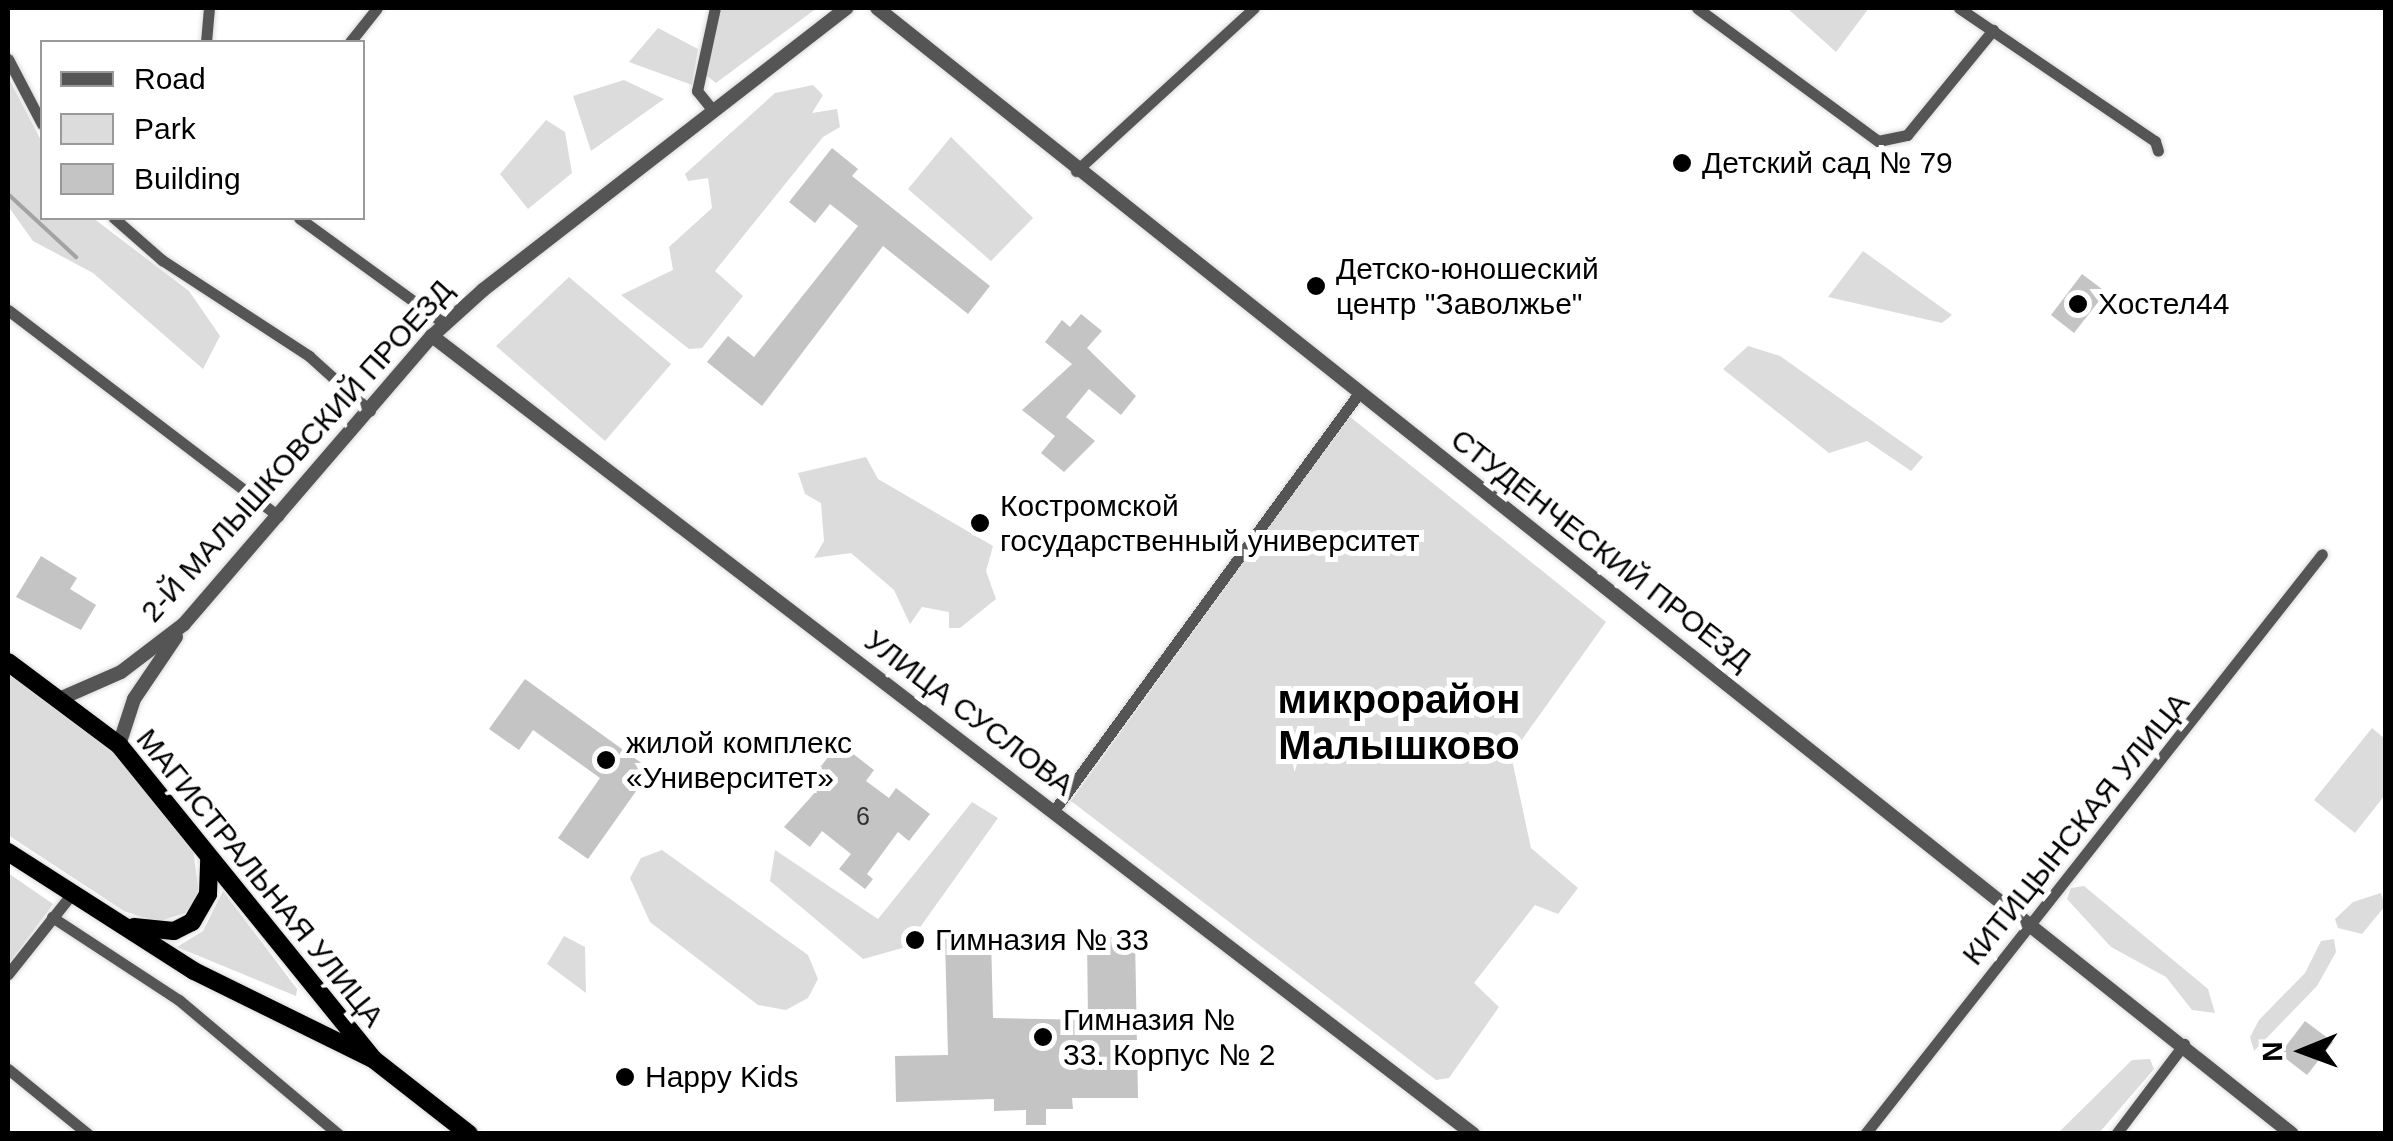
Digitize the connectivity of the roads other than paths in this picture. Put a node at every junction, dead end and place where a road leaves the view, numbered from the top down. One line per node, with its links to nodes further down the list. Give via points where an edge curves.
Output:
1 (209, 8): 10 (street)
2 (377, 8): 11 (street)
3 (715, 8): 13 (street, via 697,90)
4 (847, 8): 13 (street, 2-Й МАЛЫШКОВСКИЙ ПРОЕЗД)
5 (877, 8): 16 (street, СТУДЕНЧЕСКИЙ ПРОЕЗД)
6 (1254, 8): 16 (street)
7 (1698, 8): 9 (street, via 1866,138 1907,135)
8 (1959, 8): 9 (street)
9 (1993, 30): 15 (street, via 2155,141)
10 (206, 40)
11 (352, 40)
12 (8, 59): 14 (street)
13 (710, 108): 20 (street, 2-Й МАЛЫШКОВСКИЙ ПРОЕЗД)
14 (40, 120)
15 (2158, 150)
16 (1076, 171): 22 (street, СТУДЕНЧЕСКИЙ ПРОЕЗД)
17 (116, 220): 23 (street, via 162,260 309,356)
18 (302, 220): 20 (street)
19 (8, 310): 24 (street)
20 (445, 324): 21 (street, 2-Й МАЛЫШКОВСКИЙ ПРОЕЗД)
21 (432, 336): 23 (street, 2-Й МАЛЫШКОВСКИЙ ПРОЕЗД); 30 (street, УЛИЦА СУСЛОВА)
22 (1359, 392): 30 (street); 36 (street, СТУДЕНЧЕСКИЙ ПРОЕЗД)
23 (370, 411): 24 (street, 2-Й МАЛЫШКОВСКИЙ ПРОЕЗД)
24 (278, 516): 26 (street, 2-Й МАЛЫШКОВСКИЙ ПРОЕЗД)
25 (2322, 554): 36 (street, КИТИЦЫНСКАЯ УЛИЦА)
26 (184, 624): 28 (street, 2-Й МАЛЫШКОВСКИЙ ПРОЕЗД, via 122,672); 29 (street, via 134,699)
27 (8, 662): 28 (highway, МАГИСТРАЛЬНАЯ УЛИЦА)
28 (64, 697): 29 (highway, МАГИСТРАЛЬНАЯ УЛИЦА)
29 (119, 745): 32 (highway, МАГИСТРАЛЬНАЯ УЛИЦА)
30 (1053, 812): 44 (street, УЛИЦА СУСЛОВА)
31 (8, 852): 33 (highway, МАГИСТРАЛЬНАЯ УЛИЦА)
32 (209, 859): 35 (highway, via 208,894 192,922 158,932); 39 (highway, МАГИСТРАЛЬНАЯ УЛИЦА)
33 (70, 896): 34 (street); 35 (highway, МАГИСТРАЛЬНАЯ УЛИЦА)
34 (52, 918): 37 (street); 42 (street, via 179,1000)
35 (120, 924): 39 (highway, МАГИСТРАЛЬНАЯ УЛИЦА, via 194,972)
36 (2031, 924): 38 (street, СТУДЕНЧЕСКИЙ ПРОЕЗД); 45 (street, КИТИЦЫНСКАЯ УЛИЦА)
37 (8, 974)
38 (2184, 1044): 46 (street); 47 (street, СТУДЕНЧЕСКИЙ ПРОЕЗД)
39 (373, 1059): 43 (highway, МАГИСТРАЛЬНАЯ УЛИЦА)
40 (8, 1070): 41 (street)
41 (88, 1134)
42 (338, 1134)
43 (468, 1134)
44 (1473, 1134)
45 (1866, 1134)
46 (2116, 1134)
47 (2292, 1134)

